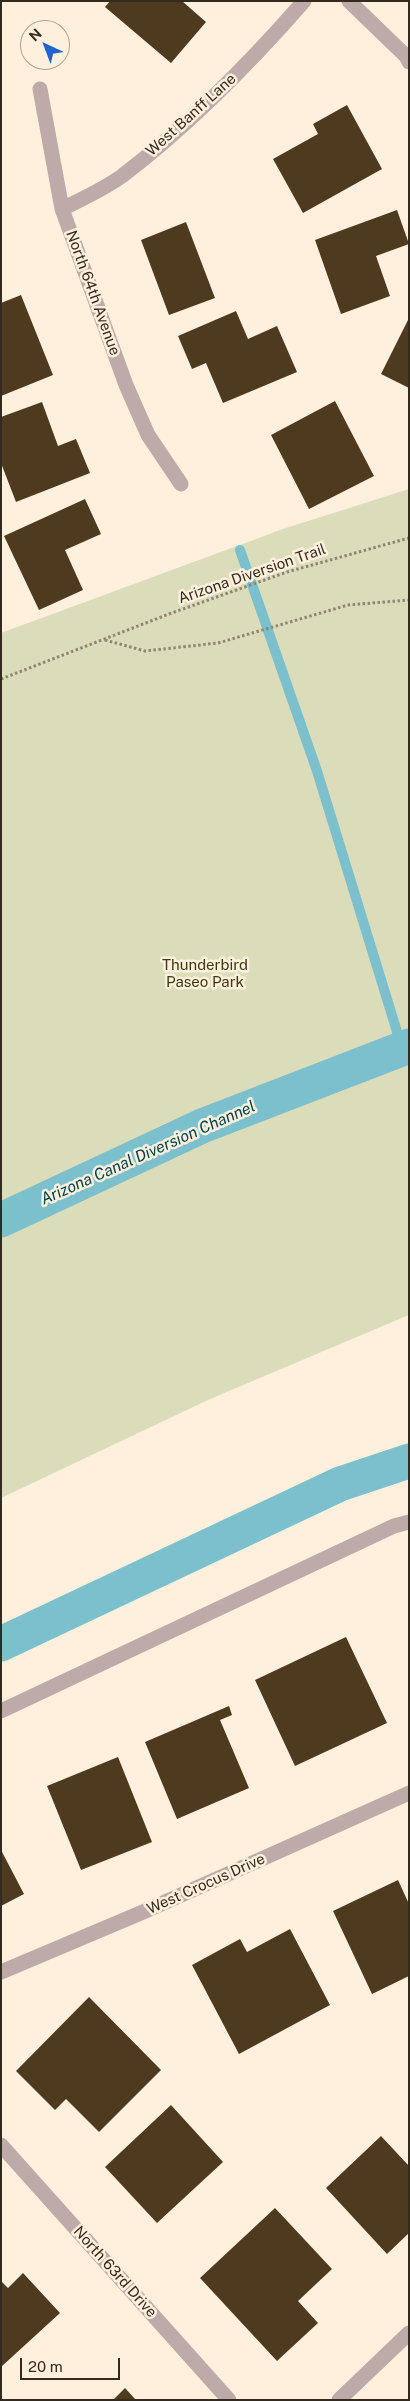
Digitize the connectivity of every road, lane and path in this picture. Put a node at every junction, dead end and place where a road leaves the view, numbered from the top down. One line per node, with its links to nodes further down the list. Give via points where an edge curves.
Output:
1 (304, 1): 5 (street, West Banff Lane, via 272,38 187,122 121,177)
2 (348, 1): 3 (street)
3 (409, 62)
4 (40, 89): 5 (street, North 64th Avenue)
5 (62, 210): 6 (street, North 64th Avenue, via 148,436)
6 (181, 484)
7 (409, 538): 9 (path, Arizona Diversion Trail, via 287,572)
8 (409, 600): 9 (path, via 348,605 218,643 145,651)
9 (105, 640): 10 (path, Arizona Diversion Trail)
10 (1, 679)
11 (409, 1522): 12 (street, via 394,1526)
12 (1, 1711)
13 (409, 1793): 14 (street, West Crocus Drive)
14 (1, 1972)
15 (1, 2145): 17 (street, North 63rd Drive)
16 (409, 2333): 18 (street)
17 (229, 2400)
18 (339, 2400)

